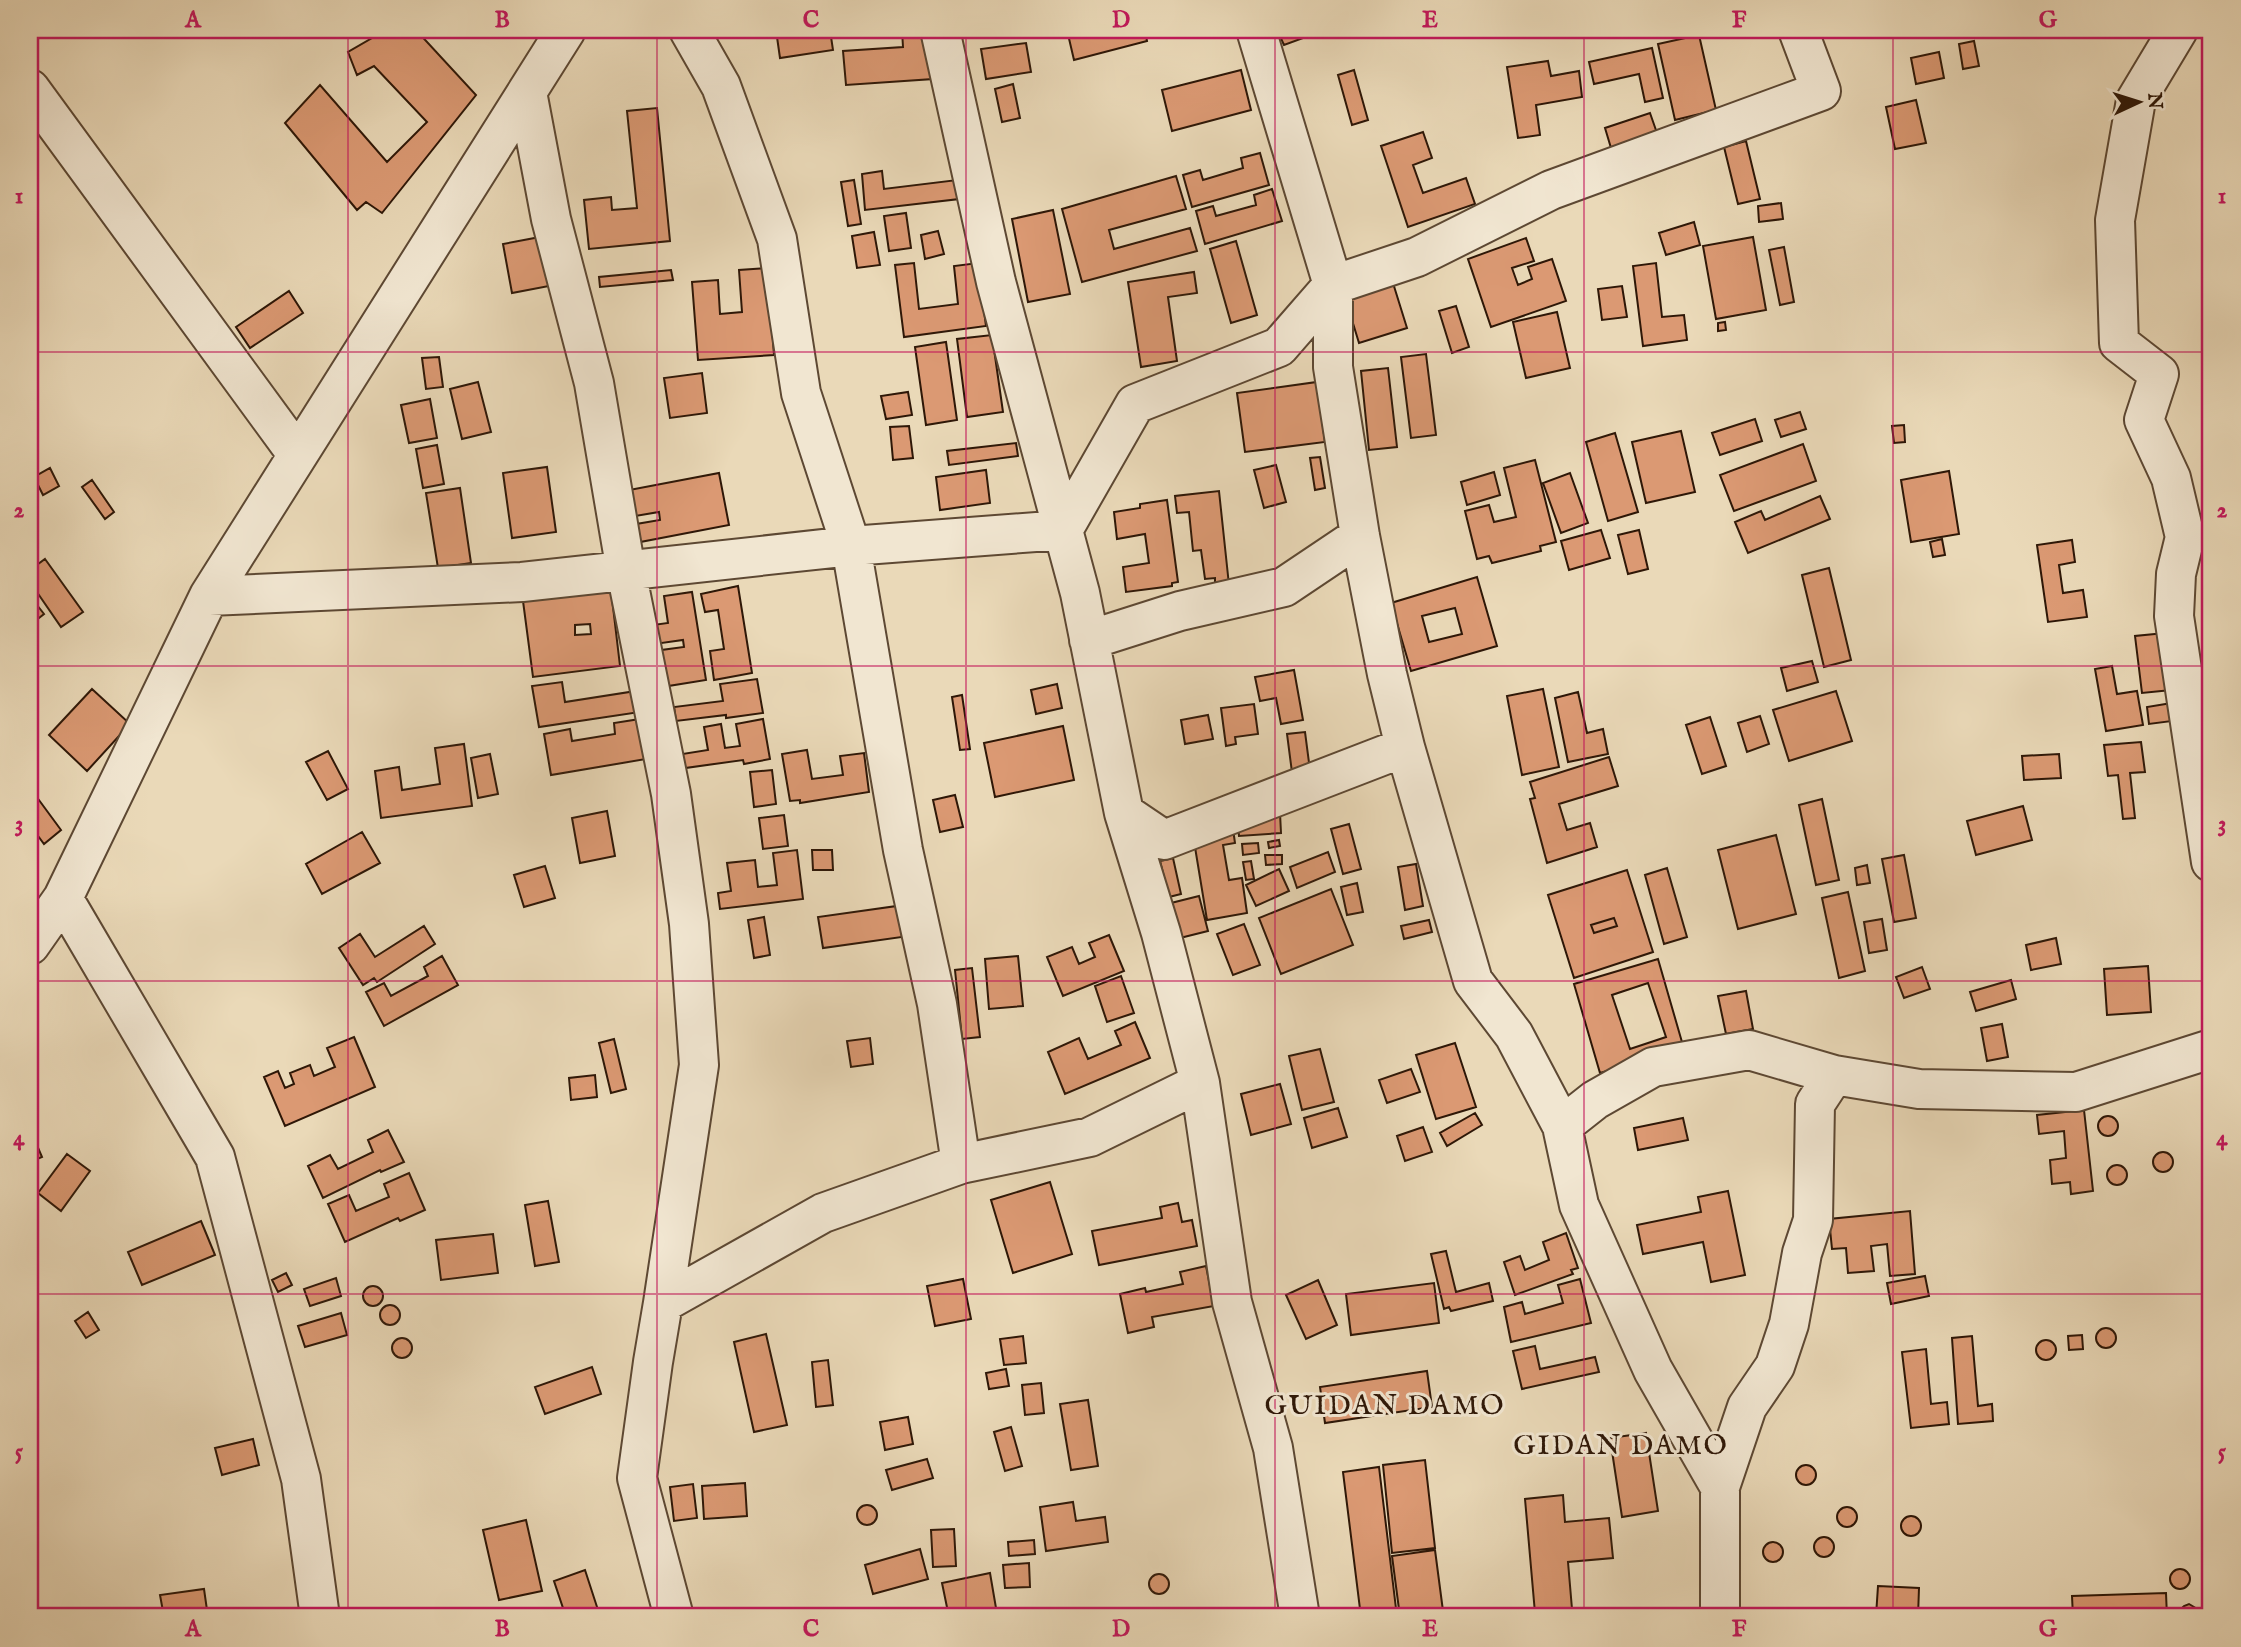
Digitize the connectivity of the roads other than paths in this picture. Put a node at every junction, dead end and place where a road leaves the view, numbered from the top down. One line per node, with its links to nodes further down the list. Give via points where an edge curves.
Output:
1 (566, 30): 8 (street)
2 (689, 30): 13 (street, via 721,86 777,239 801,393)
3 (940, 30): 11 (street, via 996,282)
4 (1256, 30): 9 (street)
5 (1798, 30): 9 (street, via 1821,91 1551,190 1417,257)
6 (2178, 30): 19 (street, via 2136,100 2115,220 2119,343 2159,374 2144,420 2171,478 2185,537 2176,574 2174,616)
7 (30, 89): 10 (street)
8 (527, 92): 10 (street); 14 (street, via 551,219 594,383)
9 (1333, 285): 11 (street, via 1279,347 1135,404); 12 (street, via 1333,367)
10 (297, 454): 15 (street)
11 (1063, 530): 13 (street); 16 (street)
12 (1360, 536): 16 (street, via 1284,587 1180,611); 17 (street)
13 (851, 546): 14 (street); 26 (street, via 903,850 937,1004)
14 (626, 571): 15 (street, via 523,582); 27 (street, via 671,794 689,924 699,1065)
15 (209, 596): 20 (street)
16 (1089, 640): 18 (street)
17 (1405, 747): 18 (street, via 1164,840); 25 (street, via 1473,981 1514,1035)
18 (1124, 813): 24 (street)
19 (2211, 862)
20 (63, 898): 21 (street); 29 (street, via 215,1157 301,1479)
21 (30, 945)
22 (2211, 1049): 23 (street, via 2076,1092 1919,1089)
23 (1834, 1075): 25 (street, via 1749,1050 1653,1067 1595,1100); 28 (street, via 1815,1104 1813,1220 1789,1324 1775,1366 1747,1407)
24 (1200, 1083): 26 (street, via 1090,1137); 31 (street, via 1232,1302 1273,1448)
25 (1562, 1126): 28 (street, via 1579,1205 1653,1370)
26 (961, 1164): 27 (street, via 823,1213)
27 (663, 1303): 30 (street, via 637,1478)
28 (1720, 1487): 32 (street)
29 (320, 1617)
30 (674, 1617)
31 (1300, 1617)
32 (1720, 1617)

